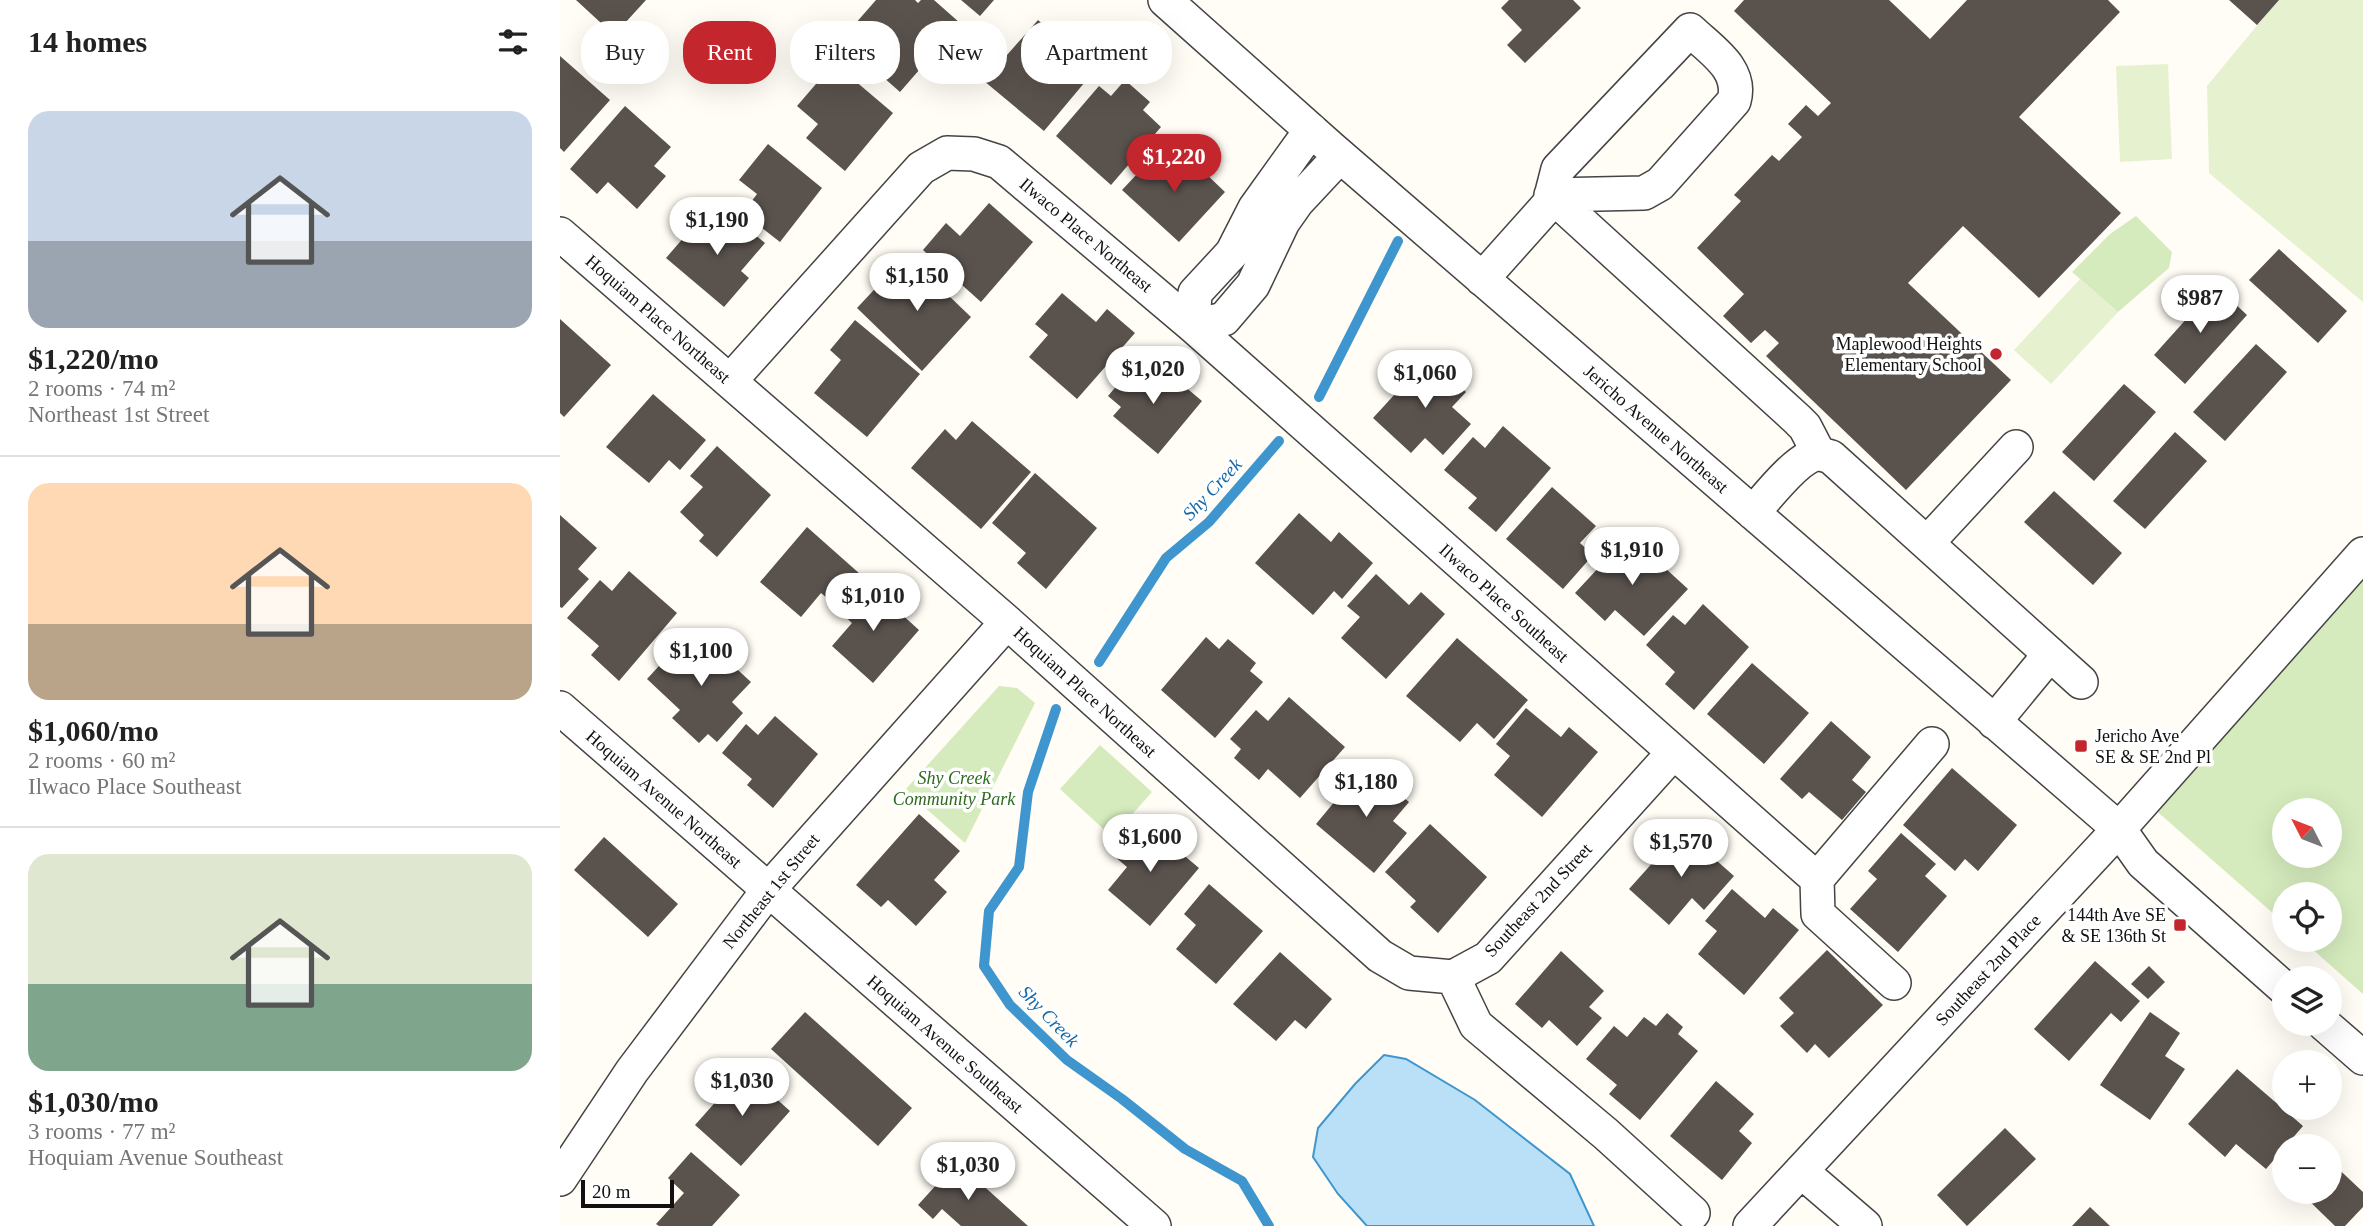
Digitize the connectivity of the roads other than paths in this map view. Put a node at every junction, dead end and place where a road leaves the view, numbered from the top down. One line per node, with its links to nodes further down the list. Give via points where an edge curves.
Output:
1 (1165, 0): 2 (street, Jericho Avenue Northeast)
2 (1311, 130): 3 (street, Jericho Avenue Northeast); 7 (street, via 1255,208 1232,253 1195,293)
3 (1340, 156): 6 (street, Jericho Avenue Northeast); 7 (street, via 1297,202 1253,285 1224,319)
4 (1551, 195): 4 (street, via 1558,169 1690,30 1732,71 1737,89 1734,101 1660,184 1644,193); 6 (street, via 1549,204); 10 (street, via 1797,419)
5 (560, 234): 8 (street, Hoquiam Place Northeast)
6 (1482, 279): 11 (street, Jericho Avenue Northeast)
7 (1193, 326): 8 (street, Ilwaco Place Northeast, via 999,162 974,154 947,153 921,168); 20 (street, Ilwaco Place Southeast)
8 (730, 381): 14 (street, Hoquiam Place Northeast)
9 (2016, 447): 12 (street)
10 (1819, 454): 11 (street, via 1790,472); 12 (street, via 1831,457)
11 (1753, 513): 18 (street, Jericho Avenue Northeast)
12 (1927, 543): 15 (street)
13 (2363, 554): 21 (street, Southeast 2nd Place)
14 (1007, 622): 23 (street, Northeast 1st Street); 24 (street, Hoquiam Place Northeast, via 1380,956 1409,973)
15 (2050, 654): 16 (street); 18 (street)
16 (2081, 682)
17 (560, 708): 23 (street, Hoquiam Avenue Northeast)
18 (1994, 722): 21 (street, Jericho Avenue Northeast)
19 (1932, 744): 22 (street)
20 (1673, 753): 22 (street, Ilwaco Place Southeast); 24 (street, Southeast 2nd Street, via 1488,958)
21 (2119, 829): 25 (street, Jericho Avenue Northeast, via 2143,863); 29 (street, Southeast 2nd Place)
22 (1817, 879): 26 (street, via 1818,914)
23 (769, 890): 30 (street, Northeast 1st Street, via 632,1071); 32 (street, Hoquiam Avenue Southeast)
24 (1454, 977): 31 (street, via 1476,1025)
25 (2272, 977)
26 (1894, 983)
27 (2338, 1036): 28 (street)
28 (2363, 1058)
29 (1801, 1171): 33 (street, Southeast 2nd Place); 34 (street)
30 (560, 1179)
31 (1693, 1213)
32 (1147, 1224)
33 (1750, 1226)
34 (1865, 1226)

